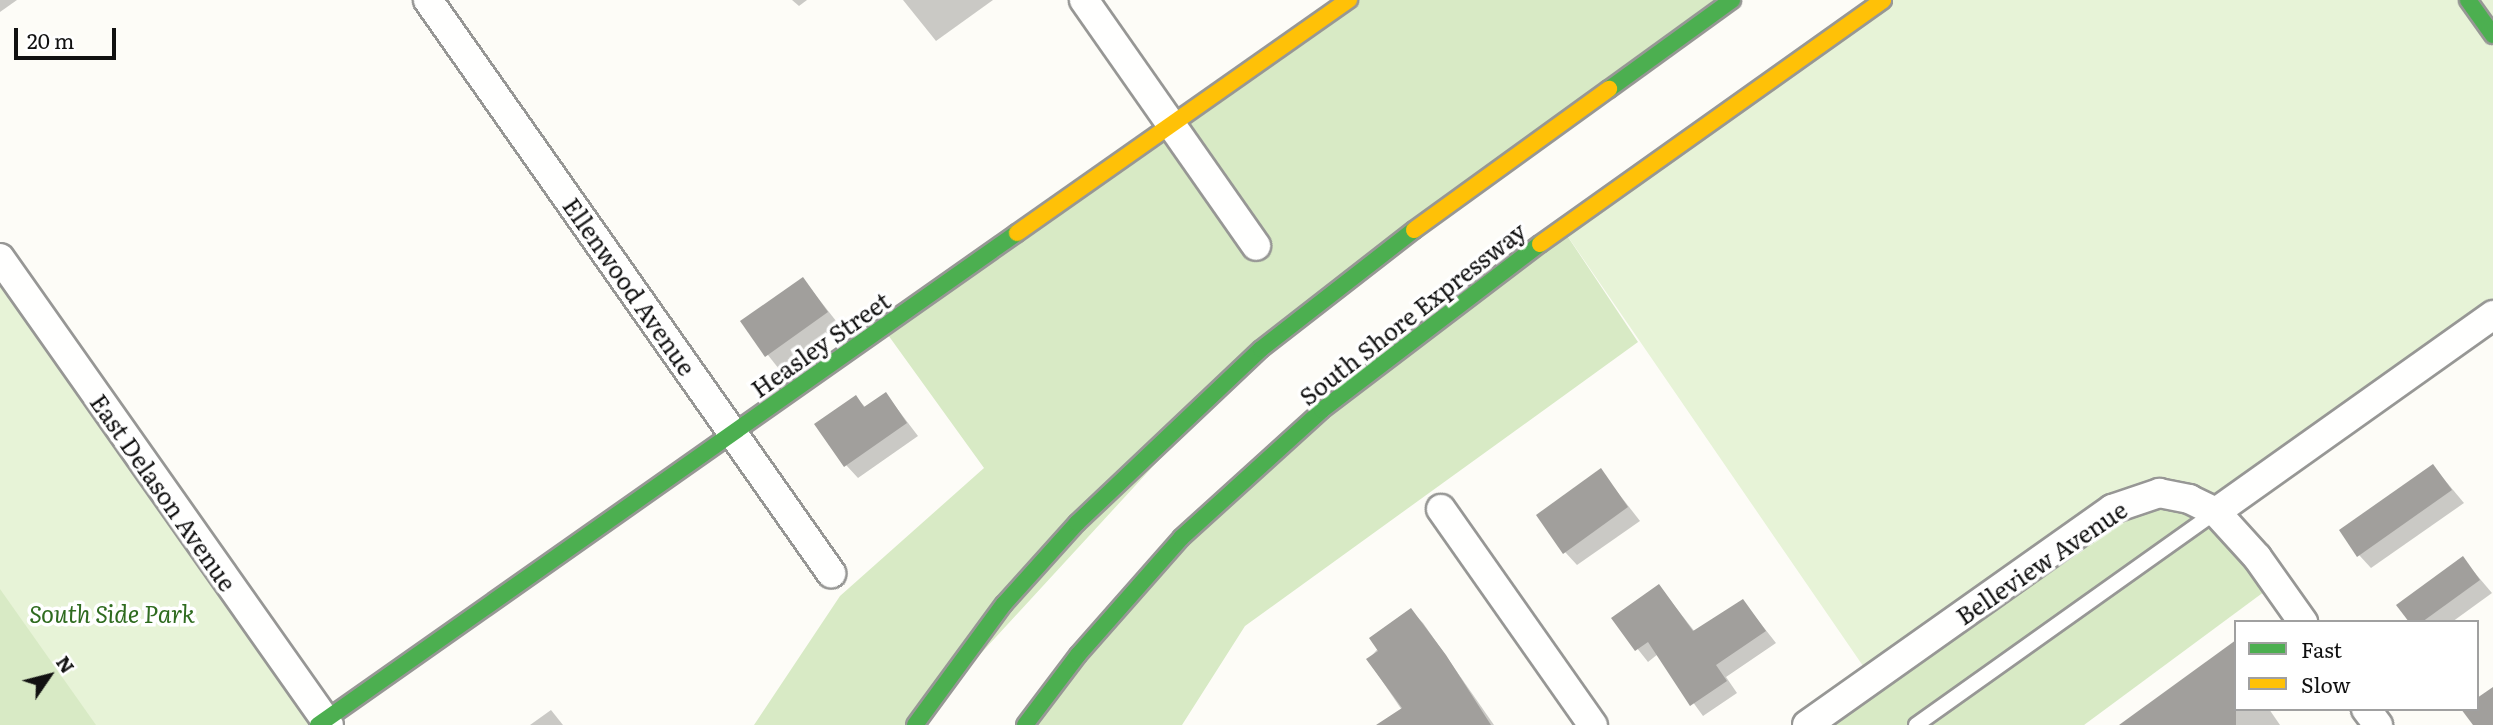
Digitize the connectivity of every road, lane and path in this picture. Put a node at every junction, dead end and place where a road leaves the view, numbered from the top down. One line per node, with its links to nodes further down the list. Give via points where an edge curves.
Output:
1 (428, 0): 12 (street, Ellenwood Avenue)
2 (1084, 0): 8 (street)
3 (1349, 0): 8 (main road, Heasley Street)
4 (1732, 0): 18 (main road, via 1424,222 1261,349 1077,523 1004,604)
5 (1883, 0): 19 (main road, South Shore Expressway, via 1466,297 1322,410 1181,538 1078,655)
6 (2468, 0): 7 (main road)
7 (2493, 35)
8 (1172, 126): 9 (street); 12 (main road, Heasley Street)
9 (1256, 246)
10 (0, 258): 17 (street, East Delason Avenue)
11 (2493, 315): 14 (street)
12 (734, 433): 15 (street, Ellenwood Avenue); 17 (main road, Heasley Street)
13 (1441, 509): 20 (street)
14 (2216, 512): 16 (street, via 2251,549); 21 (street, Belleview Avenue, via 2189,499 2159,493 2112,509); 22 (lane)
15 (831, 573)
16 (2302, 620)
17 (324, 723)
18 (915, 725)
19 (1025, 725)
20 (1593, 725)
21 (1807, 725)
22 (1916, 725)

